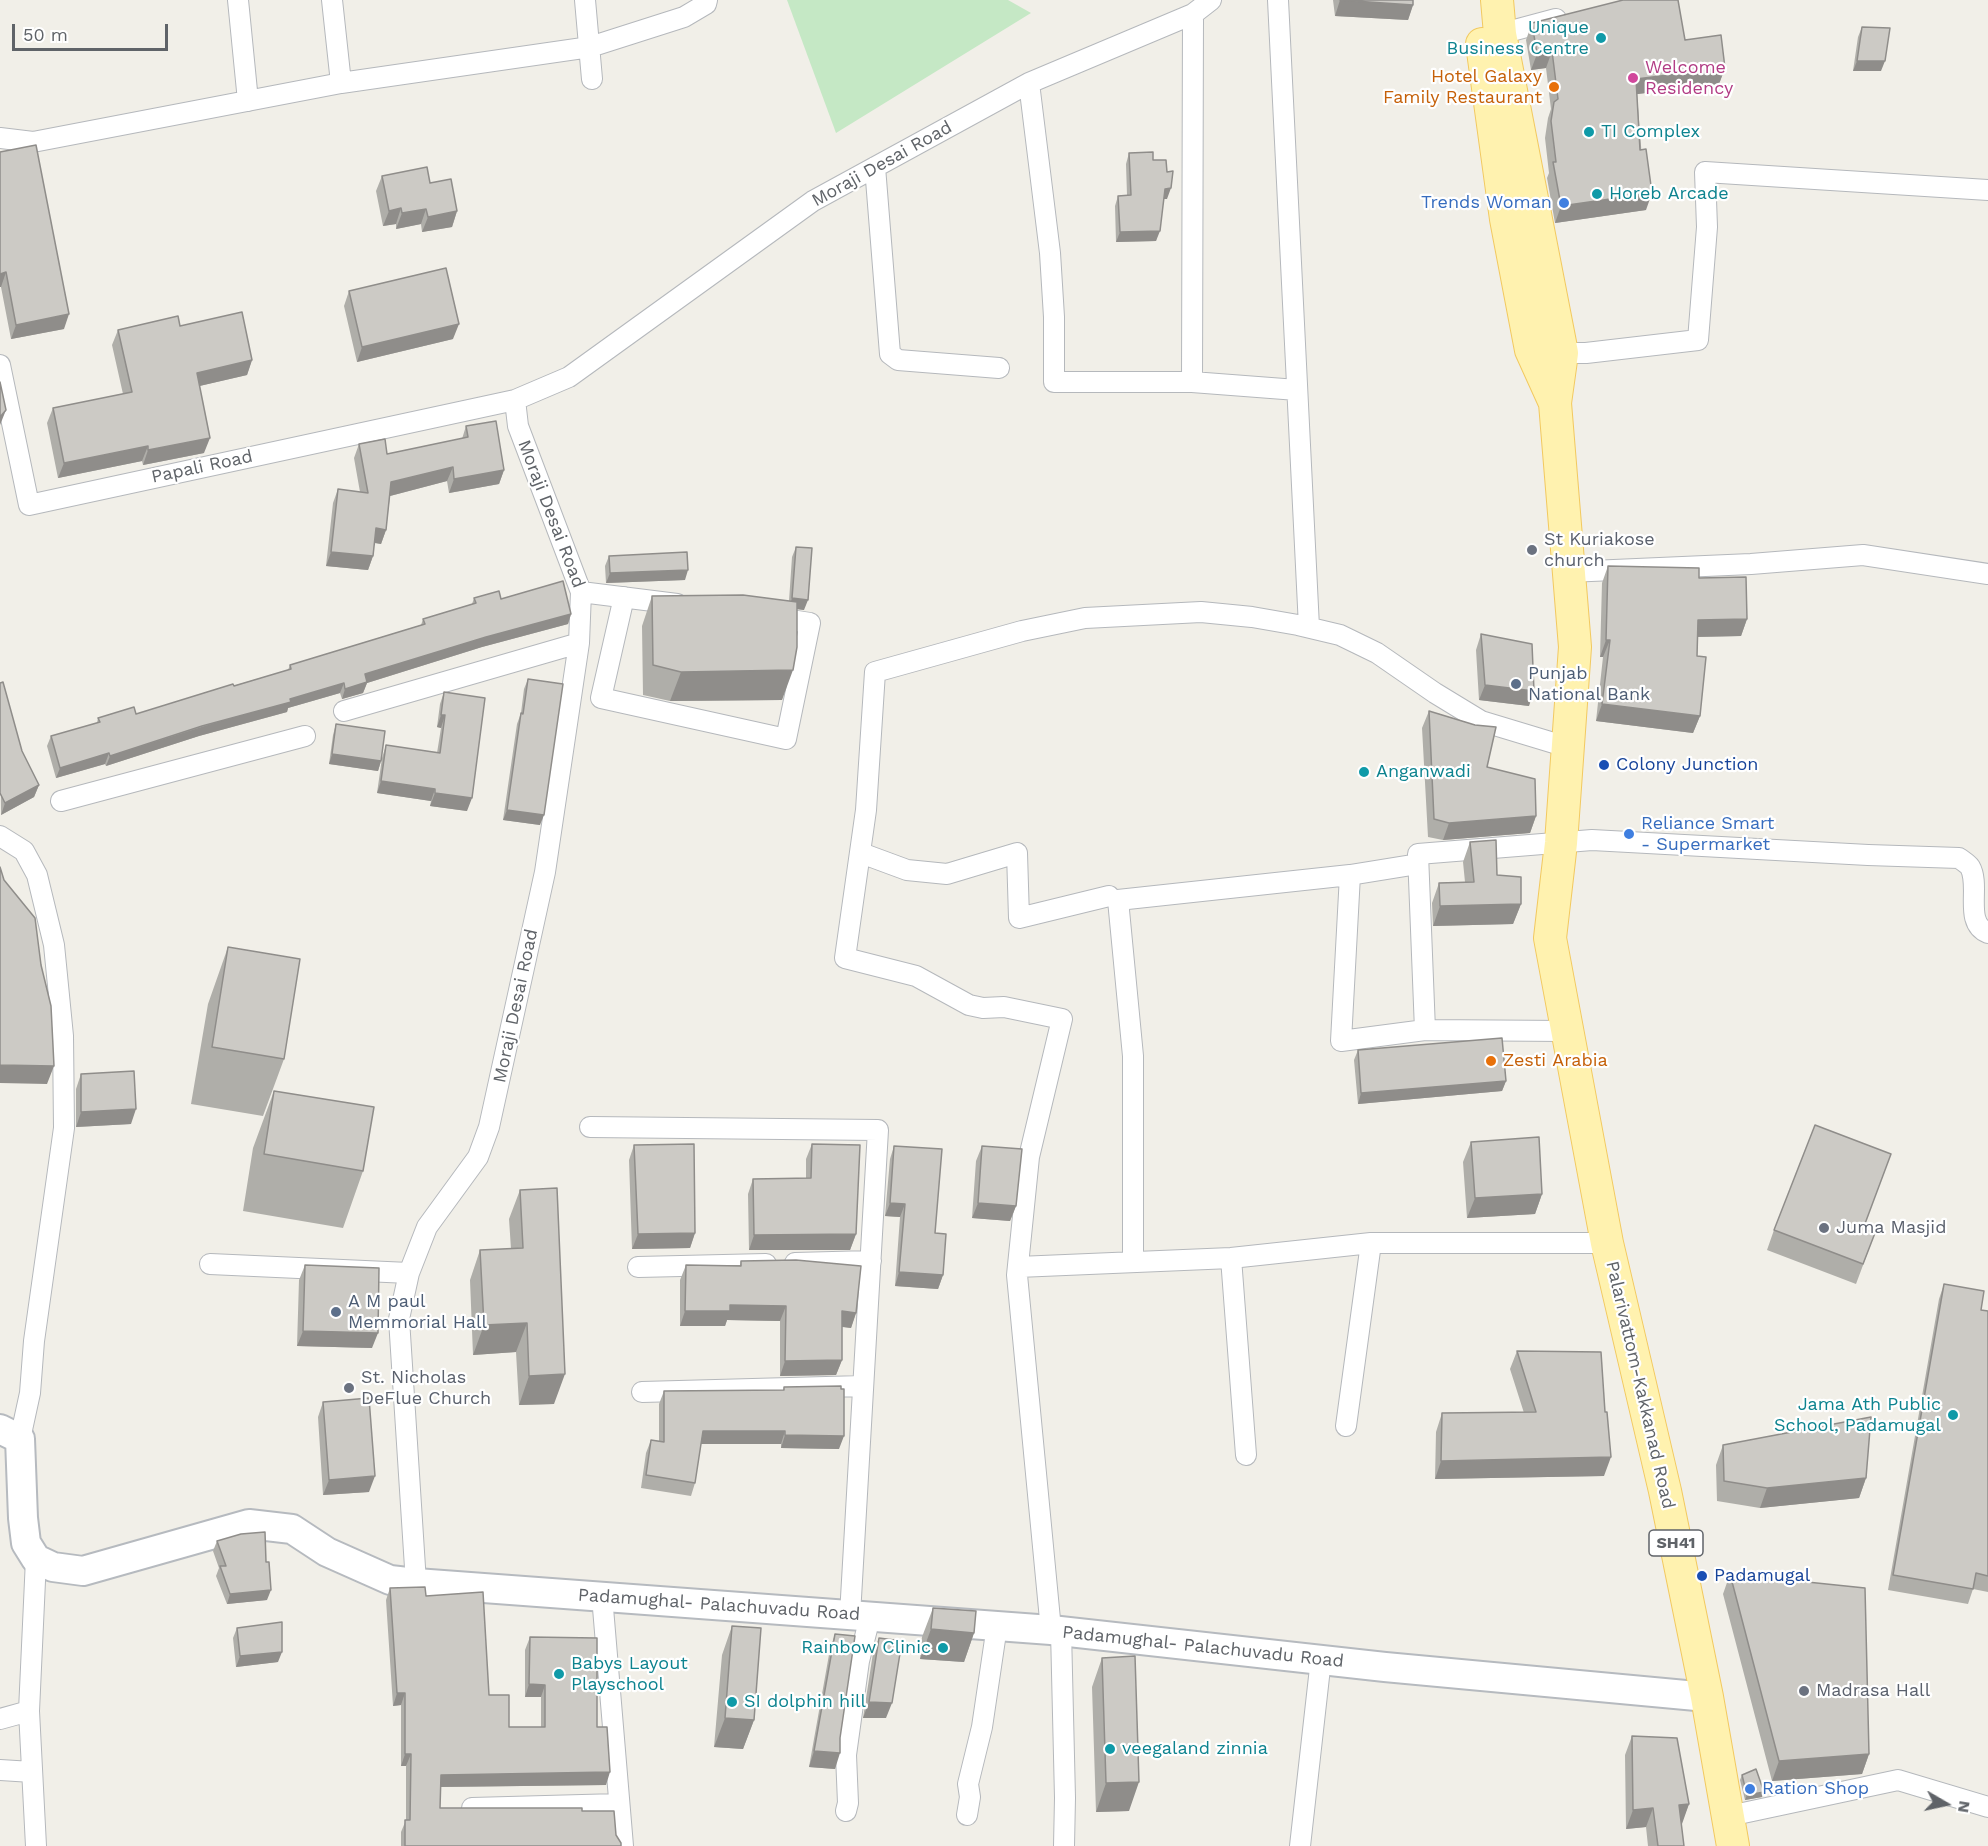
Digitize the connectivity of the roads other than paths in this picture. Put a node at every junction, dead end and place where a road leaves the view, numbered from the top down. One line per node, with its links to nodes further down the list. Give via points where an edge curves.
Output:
1 (238, 0): 16 (street)
2 (332, 0): 14 (street)
3 (585, 0): 12 (street)
4 (707, 0): 12 (street, via 684,17)
5 (1211, 0): 9 (street, Moraji Desai Road)
6 (1278, 0): 25 (street)
7 (1477, 0): 20 (main road, via 1481,43)
8 (1497, 0): 11 (main road)
9 (1192, 14): 15 (street, Moraji Desai Road); 24 (street)
10 (1574, 14): 11 (street)
11 (1500, 34): 20 (main road)
12 (590, 46): 13 (street); 14 (street)
13 (592, 79)
14 (341, 83): 16 (street)
15 (1029, 83): 18 (street, Moraji Desai Road); 24 (street, via 1050,253 1054,382)
16 (248, 101): 17 (street, via 33,142)
17 (0, 138)
18 (876, 167): 23 (street, via 890,354 898,360); 26 (street, Moraji Desai Road, via 813,201 569,377)
19 (1988, 190): 21 (street, via 1705,172 1707,227 1698,340)
20 (1522, 227): 21 (main road); 27 (main road, via 1531,350)
21 (1562, 353): 27 (main road)
22 (0, 365): 26 (street, Papali Road, via 29,505)
23 (999, 368)
24 (1192, 382): 25 (street)
25 (1297, 390): 34 (street)
26 (515, 400): 30 (street, Moraji Desai Road, via 518,426)
27 (1556, 403): 28 (main road, Palarivattom-Kakkanad Road)
28 (1568, 572): 29 (street, via 1863,555); 38 (main road, Palarivattom-Kakkanad Road, via 1575,647)
29 (1988, 573)
30 (581, 592): 31 (street); 35 (street, Moraji Desai Road)
31 (624, 597): 32 (street); 33 (street, via 601,698 786,739 810,623)
32 (694, 607)
33 (752, 615)
34 (1309, 627): 38 (street, via 1340,635 1377,653 1481,721); 42 (street, via 1200,612 1085,618 1022,631 876,672)
35 (579, 643): 36 (street); 58 (street, Moraji Desai Road, via 545,872 489,1127 478,1157 427,1227)
36 (344, 711)
37 (305, 736): 39 (street)
38 (1567, 747): 41 (main road, Palarivattom-Kakkanad Road)
39 (60, 801)
40 (0, 836): 62 (street, via 24,851 37,875 54,945 63,1036 63,1128 30,1393)
41 (1561, 843): 43 (street, via 1418,854); 46 (street, via 1592,840 1959,858 1969,866 1974,878 1974,916 1982,931); 48 (main road, Palarivattom-Kakkanad Road, via 1550,938)
42 (861, 854): 45 (street, via 907,870 947,874 1017,853 1019,918); 57 (street, via 845,958 916,976 969,1005 1004,1007 1062,1019 1029,1157)
43 (1418, 864): 44 (street); 47 (street)
44 (1350, 875): 47 (street, via 1341,1041); 54 (street, via 1118,900 1133,1056)
45 (1109, 896)
46 (1988, 933)
47 (1425, 1030): 48 (street)
48 (1566, 1031): 51 (main road, Palarivattom-Kakkanad Road)
49 (590, 1127): 53 (street, via 878,1130)
50 (1371, 1243): 51 (street); 52 (street); 61 (street)
51 (1607, 1243): 71 (main road, Palarivattom-Kakkanad Road / SH41, via 1652,1428)
52 (1231, 1258): 54 (street); 63 (street)
53 (871, 1261): 56 (street); 59 (street)
54 (1133, 1262): 57 (street)
55 (210, 1264): 58 (street)
56 (638, 1267)
57 (1018, 1267): 69 (street, via 1020,1316)
58 (409, 1273): 65 (street, Moraji Desai Road, via 399,1318)
59 (863, 1386): 60 (street); 67 (street)
60 (642, 1392)
61 (1346, 1426)
62 (10, 1434): 64 (main road, via 26,1543)
63 (1245, 1455)
64 (36, 1559): 65 (main road, Padamughal- Palachuvadu Road, via 53,1567 83,1571 249,1524 292,1528 327,1552 390,1580); 72 (street)
65 (416, 1583): 66 (main road, Padamughal- Palachuvadu Road)
66 (602, 1596): 67 (main road, Padamughal- Palachuvadu Road); 76 (street)
67 (860, 1616): 68 (main road, Padamughal- Palachuvadu Road); 79 (street, via 859,1661 846,1755)
68 (997, 1626): 69 (main road, Padamughal- Palachuvadu Road); 80 (street, via 982,1727 968,1784)
69 (1056, 1631): 70 (main road, Padamughal- Palachuvadu Road); 84 (street)
70 (1320, 1659): 71 (main road, Padamughal- Palachuvadu Road); 85 (street)
71 (1707, 1697): 81 (main road, Palarivattom-Kakkanad Road / SH41)
72 (29, 1711): 73 (street); 75 (street)
73 (0, 1719)
74 (0, 1770): 75 (street)
75 (33, 1772): 82 (street)
76 (619, 1804): 78 (street); 83 (street)
77 (1988, 1807): 81 (street, via 1898,1780)
78 (472, 1808)
79 (846, 1810)
80 (967, 1815)
81 (1731, 1831)
82 (36, 1846)
83 (623, 1846)
84 (1064, 1846)
85 (1300, 1846)

